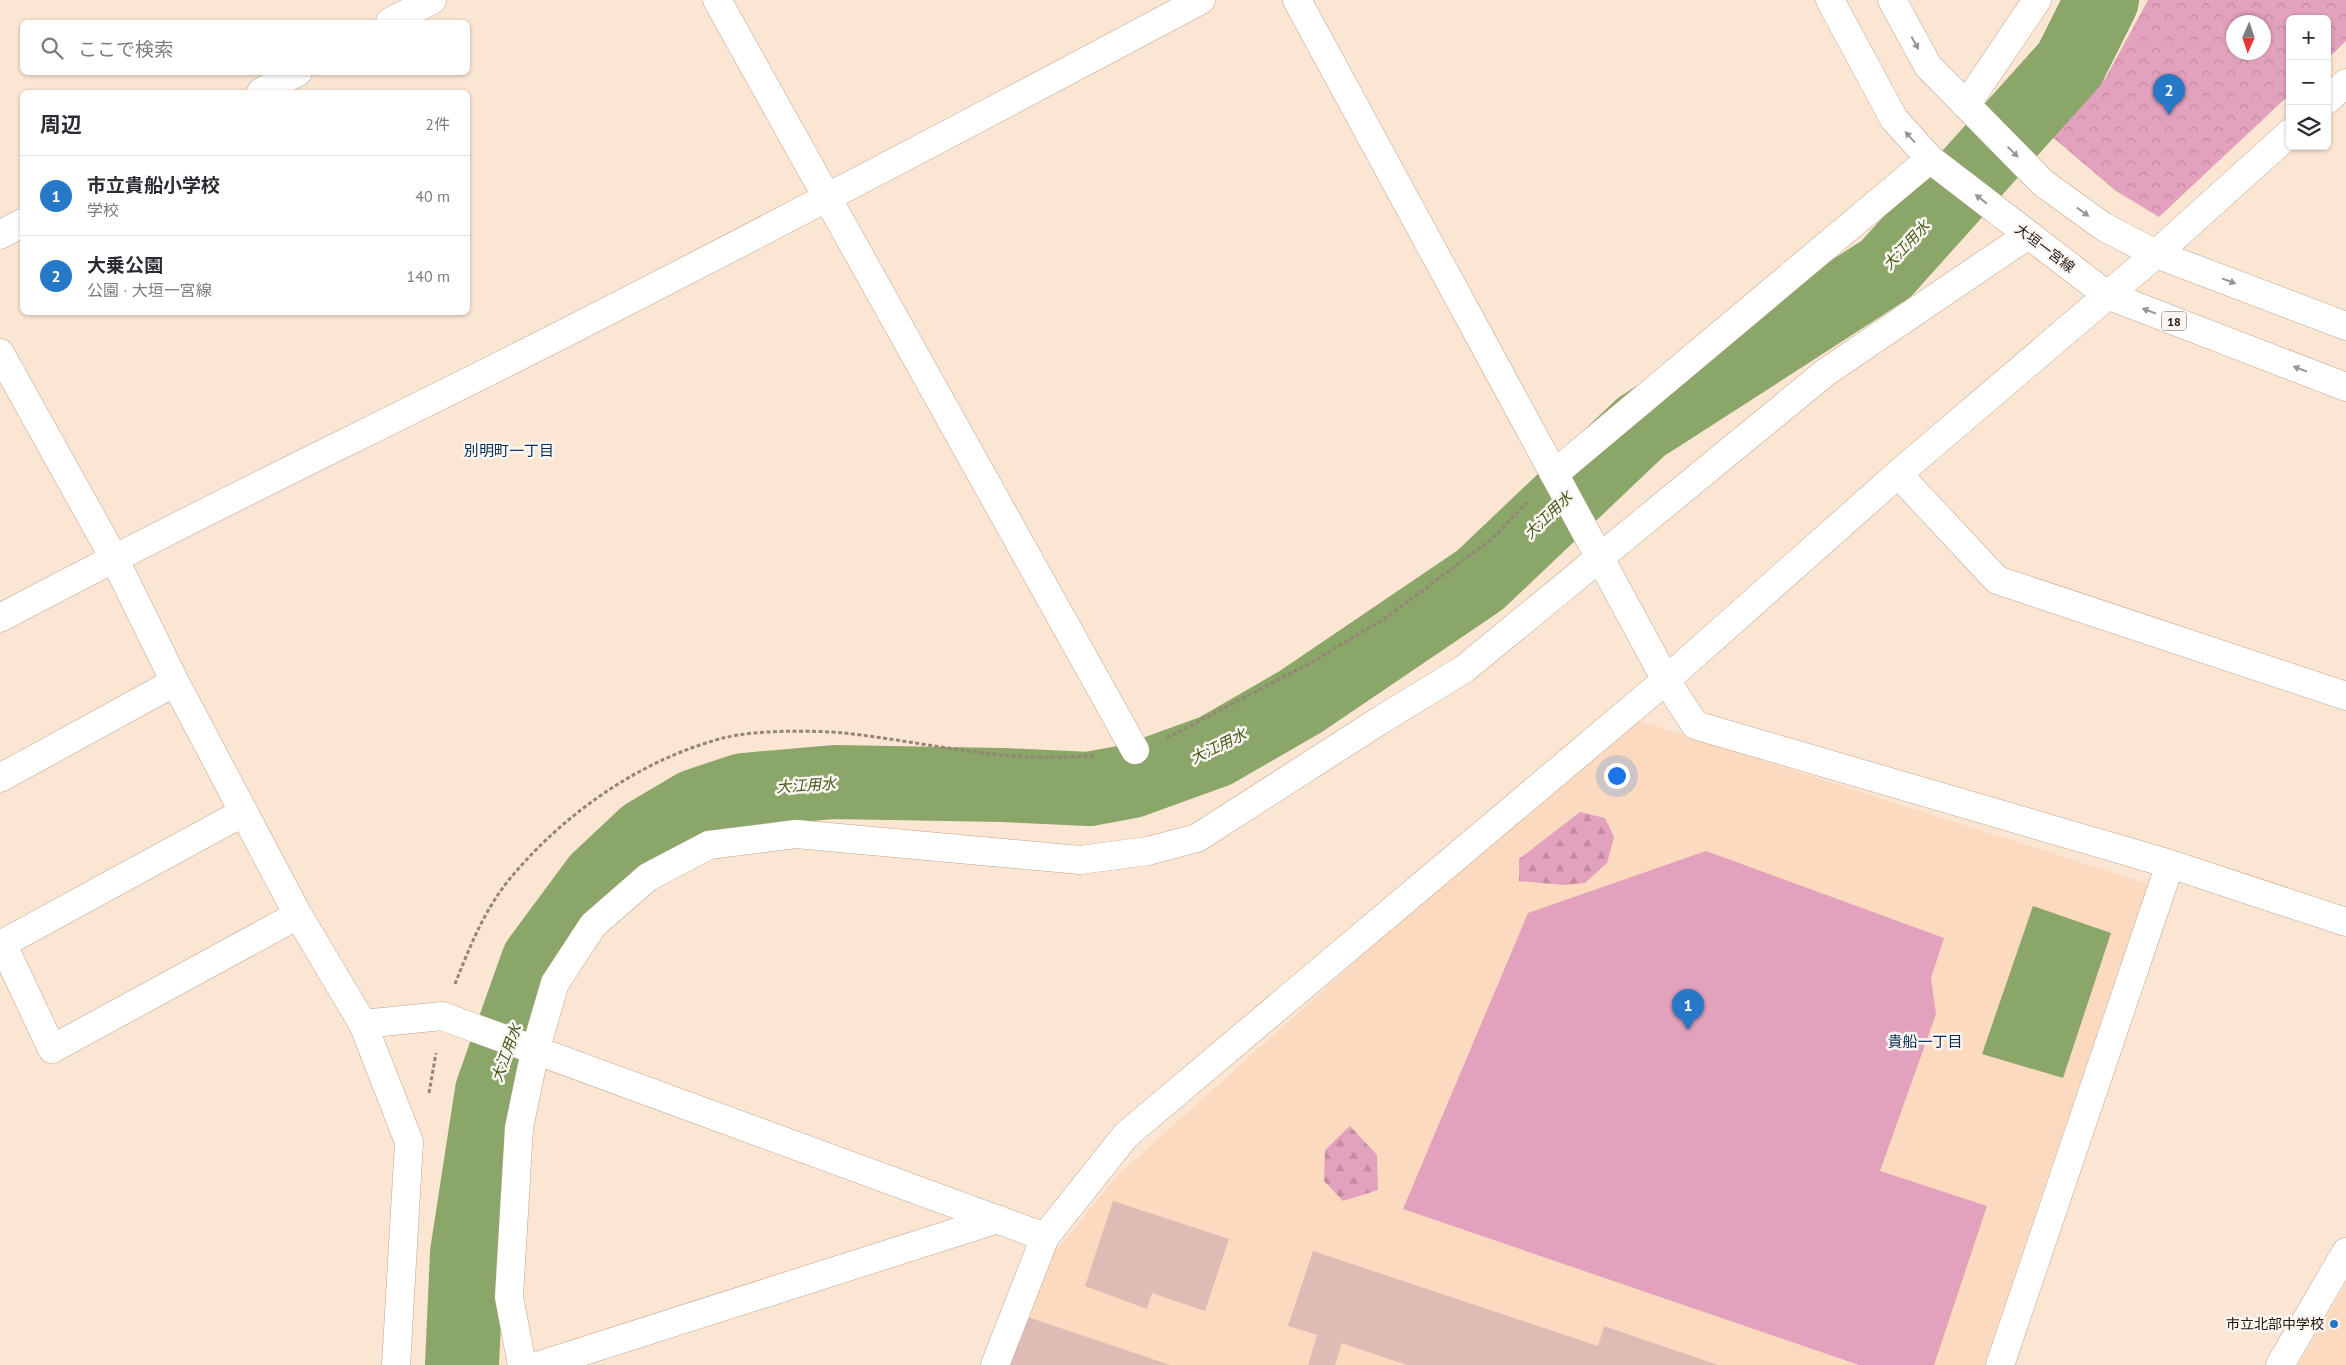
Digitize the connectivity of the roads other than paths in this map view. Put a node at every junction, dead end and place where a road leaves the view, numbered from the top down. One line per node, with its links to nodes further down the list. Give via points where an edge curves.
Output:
1 (432, 0): 8 (street)
2 (717, 0): 16 (street)
3 (1200, 0): 16 (street)
4 (1297, 0): 26 (street)
5 (1830, 0): 15 (street, 大垣一宮線 / 18, one-way to 5, via 1894,119)
6 (1892, 0): 13 (street, one-way to 13, via 1928,66)
7 (2037, 0): 13 (street)
8 (394, 20)
9 (293, 75): 11 (street)
10 (2346, 83): 12 (street)
11 (266, 90)
12 (2331, 96)
13 (1974, 113): 20 (street, one-way to 20, via 2043,183 2104,227)
14 (2286, 137): 20 (street)
15 (1937, 165): 18 (street, 大垣一宮線 / 18, one-way to 15); 26 (street)
16 (827, 199): 28 (street); 33 (street)
17 (20, 224): 19 (street)
18 (2023, 231): 21 (street, 大垣一宮線 / 18); 27 (street, via 1826,372)
19 (0, 235)
20 (2156, 254): 21 (street); 22 (street, one-way to 22)
21 (2107, 295): 24 (street, 大垣一宮線 / 18, one-way to 21); 25 (street)
22 (2346, 326)
23 (0, 353): 28 (street)
24 (2346, 386)
25 (1898, 474): 30 (street); 32 (street, via 1997,580)
26 (1557, 480): 27 (street)
27 (1597, 553): 30 (street); 41 (street, via 1464,669 1197,838 1148,851 1080,860 796,834 709,845 648,878 593,925 555,982)
28 (114, 558): 29 (street); 31 (street)
29 (0, 618)
30 (1666, 680): 36 (street, via 1695,725); 43 (street, via 1126,1135)
31 (175, 682): 34 (street); 35 (street)
32 (2346, 696)
33 (1135, 750)
34 (0, 778)
35 (244, 812): 37 (street); 39 (street)
36 (2170, 864): 38 (street); 49 (street)
37 (298, 916): 39 (street, via 52,1049); 40 (street)
38 (2346, 922)
39 (1, 944)
40 (363, 1024): 41 (street, via 450,1020); 45 (street, via 409,1142)
41 (532, 1050): 42 (street); 46 (street, via 519,1128 508,1297)
42 (998, 1219): 43 (street); 47 (street)
43 (1045, 1237): 48 (street)
44 (2346, 1252): 50 (street)
45 (396, 1365)
46 (522, 1365)
47 (540, 1365)
48 (995, 1365)
49 (2000, 1365)
50 (2280, 1365)

